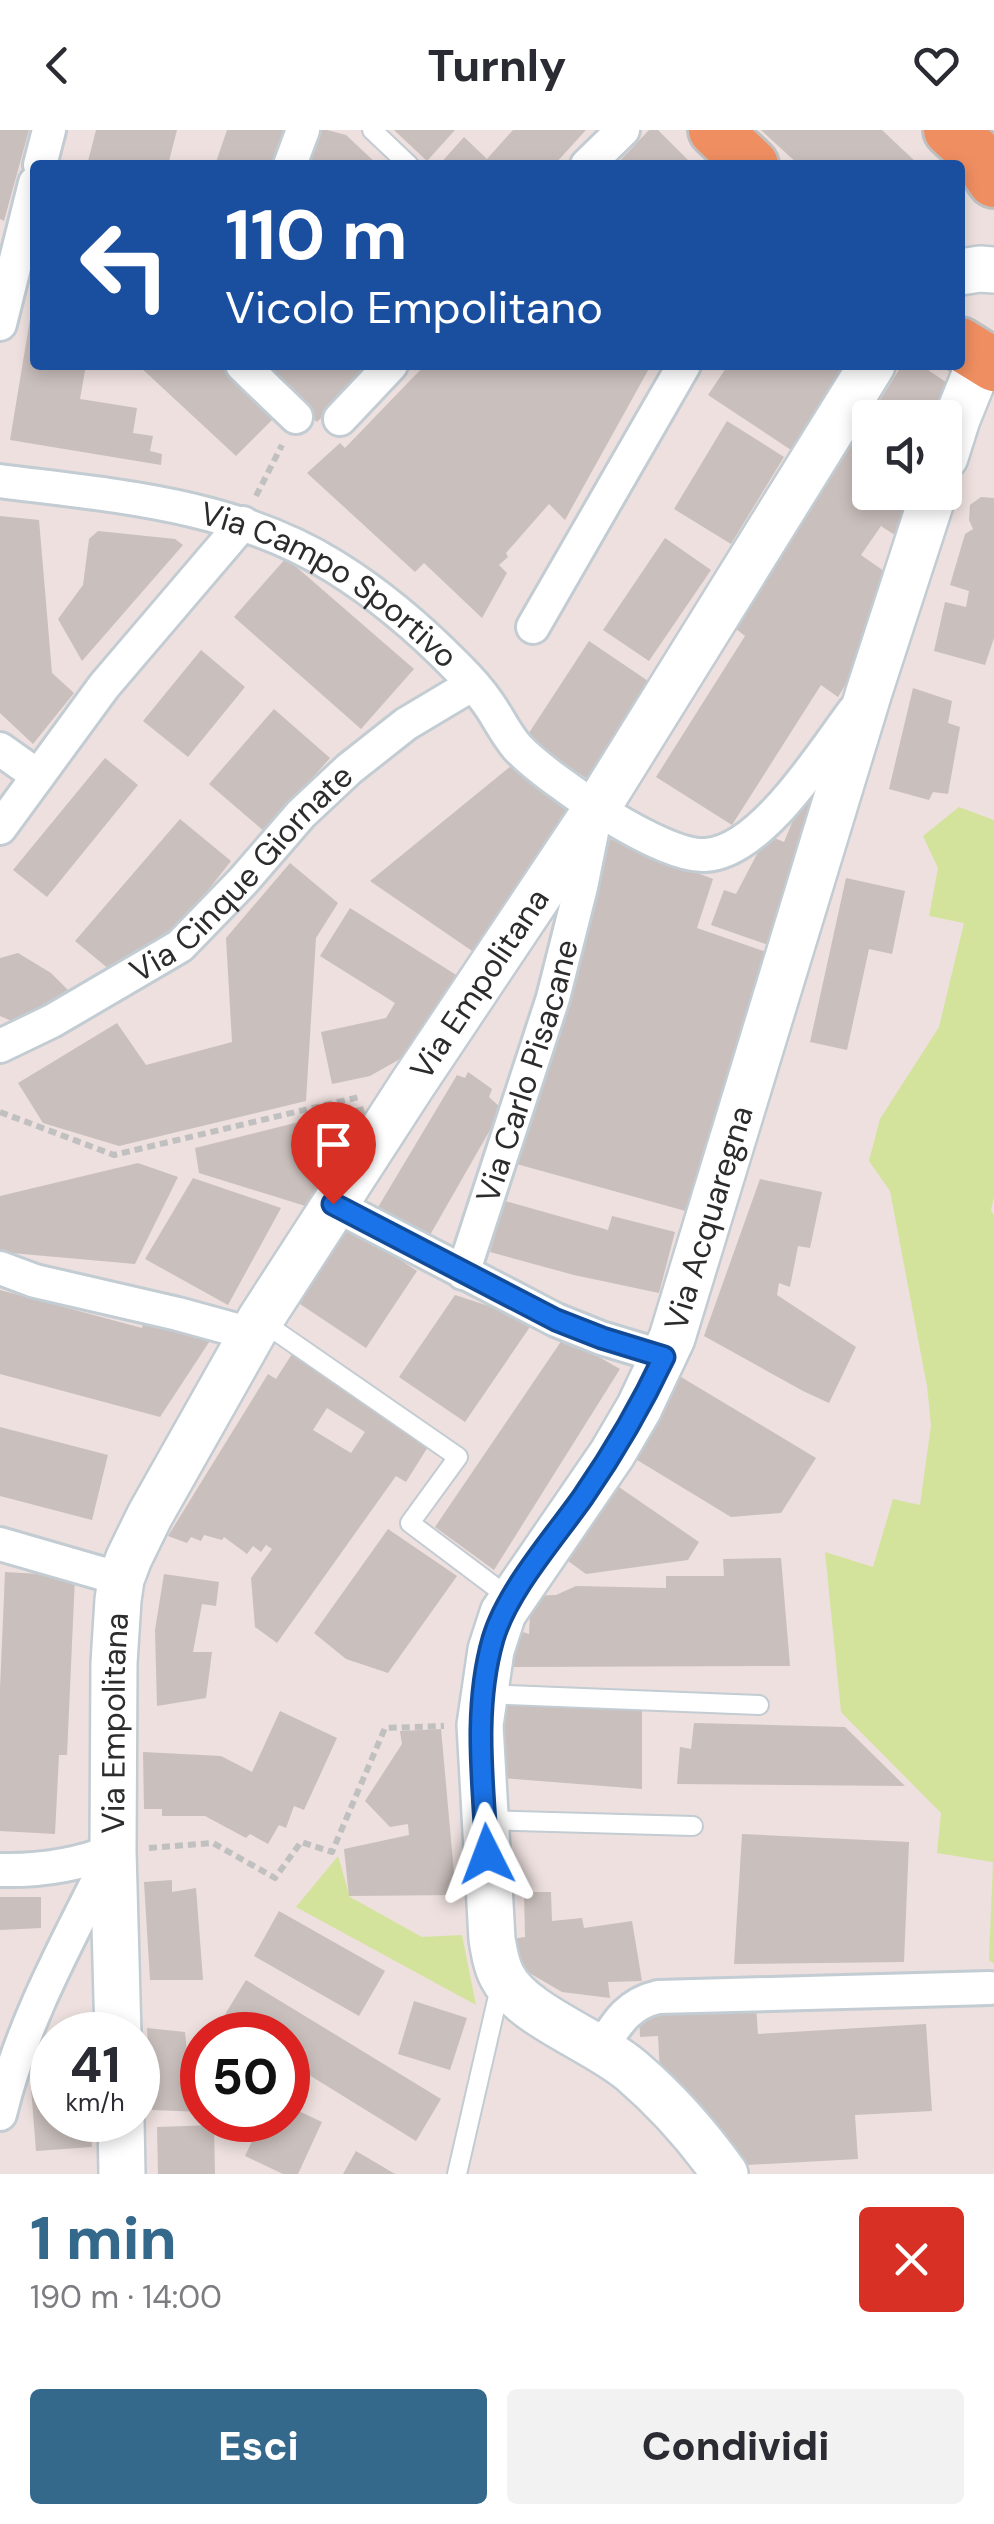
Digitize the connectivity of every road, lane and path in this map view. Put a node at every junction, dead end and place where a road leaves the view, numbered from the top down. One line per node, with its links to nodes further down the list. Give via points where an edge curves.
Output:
1 (49, 130): 6 (street)
2 (303, 130): 7 (street)
3 (372, 130): 8 (lane)
4 (622, 130): 9 (street)
5 (715, 130): 10 (main road)
6 (41, 160)
7 (292, 160)
8 (404, 160)
9 (593, 160)
10 (747, 160)
11 (30, 194): 12 (street)
12 (10, 237): 15 (street)
13 (994, 270): 14 (main road)
14 (965, 271)
15 (0, 324)
16 (982, 349): 21 (main road)
17 (247, 370): 22 (street)
18 (387, 370): 23 (street)
19 (681, 370): 27 (street)
20 (869, 370): 32 (main road, Via Empolitana)
21 (962, 405)
22 (296, 417): 26 (path)
23 (340, 419)
24 (0, 481): 26 (street, Via Campo Sportivo, via 183,507)
25 (928, 510): 29 (main road, Via Acquaregna)
26 (243, 523): 28 (street, Via Campo Sportivo, via 349,576 406,619); 31 (street, via 104,686)
27 (533, 627)
28 (473, 684): 32 (street, Via Campo Sportivo, via 526,756); 34 (street, Via Cinque Giornate, via 349,768 180,946)
29 (868, 692): 32 (street, Via Campo Sportivo, via 788,800 726,850 683,853); 41 (main road, Via Acquaregna)
30 (0, 749): 31 (street)
31 (38, 776): 33 (street)
32 (597, 808): 35 (main road, Via Empolitana); 39 (street, Via Carlo Pisacane, via 552,998)
33 (0, 828)
34 (0, 1046)
35 (412, 1085): 36 (path, via 114,1155); 37 (main road, Via Empolitana)
36 (0, 1112)
37 (333, 1204): 39 (street); 40 (main road, Via Empolitana)
38 (0, 1268): 40 (street)
39 (463, 1273): 41 (street, via 567,1324)
40 (255, 1327): 43 (main road, Via Empolitana, via 150,1514); 44 (lane, via 458,1457 410,1522)
41 (664, 1357): 44 (main road, Via Acquaregna, via 612,1454)
42 (0, 1544): 43 (street)
43 (121, 1580): 49 (main road, Via Empolitana)
44 (512, 1600): 46 (main road, Via Acquaregna, via 494,1638)
45 (759, 1705): 46 (lane)
46 (482, 1709): 47 (main road, Via Acquaregna); 49 (path, via 385,1728 332,1852 301,1842 275,1878 214,1843)
47 (485, 1820): 48 (lane); 51 (main road, Via Acquaregna, via 492,1939)
48 (693, 1826)
49 (113, 1851): 50 (street, via 55,1868); 53 (main road, Via Empolitana); 55 (street, via 34,2012)
50 (0, 1870)
51 (502, 1978): 54 (main road, via 522,2002); 58 (lane)
52 (990, 1988): 54 (street, via 658,1997 622,2016)
53 (117, 2012)
54 (602, 2048): 59 (main road, via 673,2110)
55 (0, 2114)
56 (121, 2142): 57 (main road)
57 (122, 2174)
58 (457, 2174)
59 (725, 2174)

